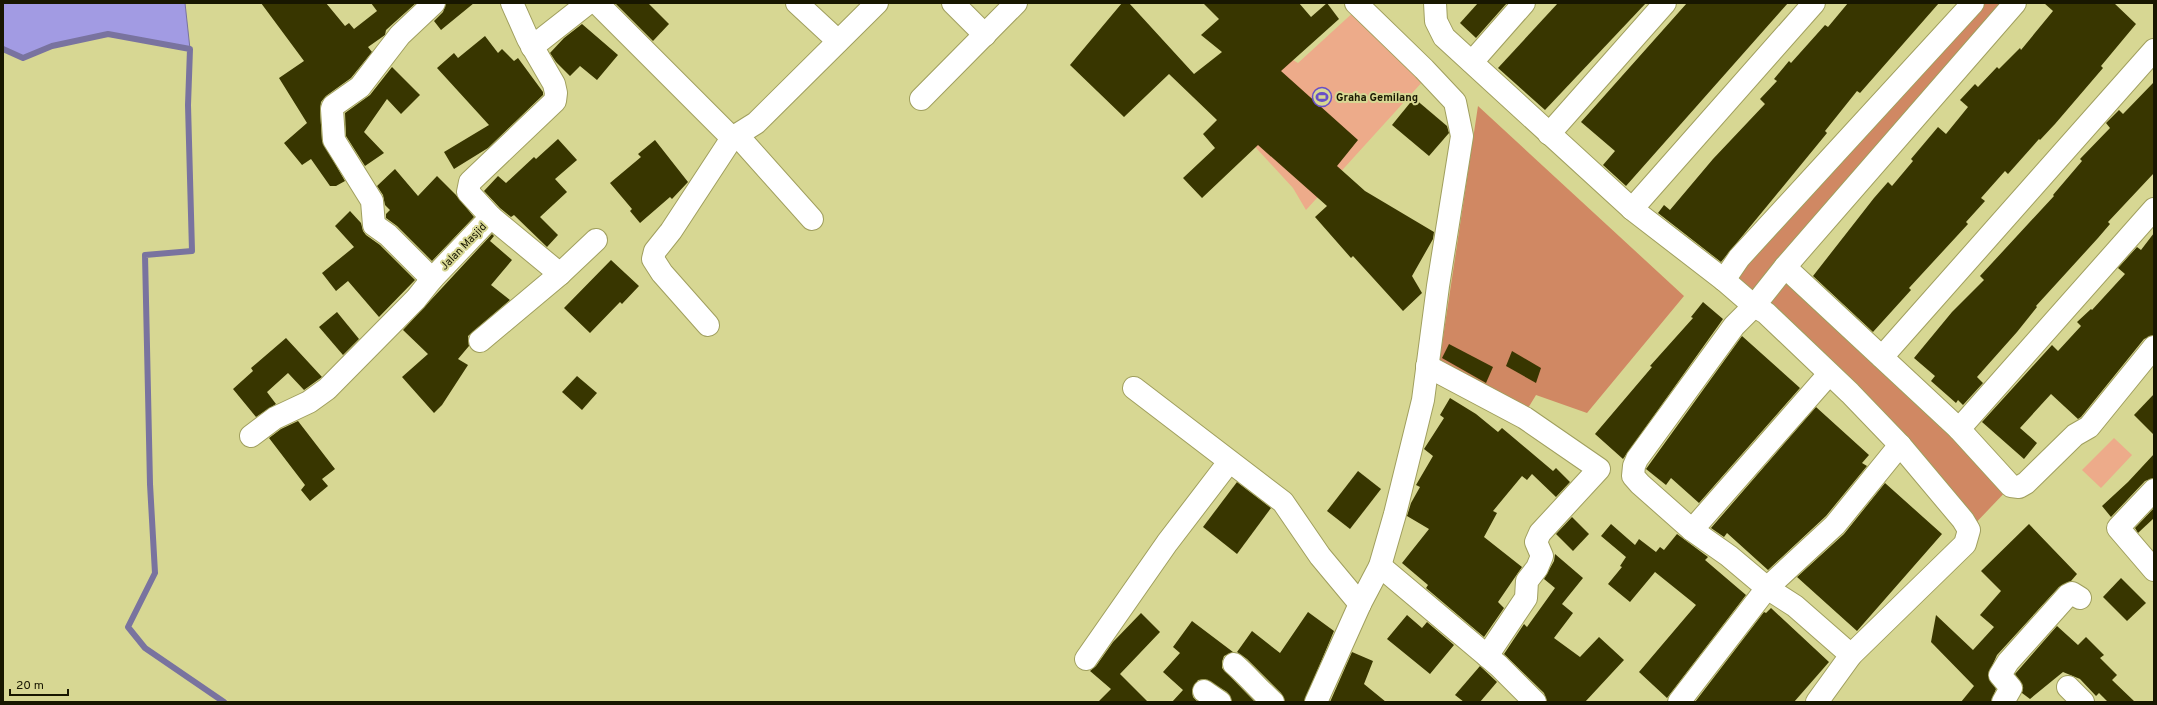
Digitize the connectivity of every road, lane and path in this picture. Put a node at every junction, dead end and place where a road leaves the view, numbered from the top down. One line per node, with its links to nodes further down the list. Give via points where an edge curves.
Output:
1 (434, 3): 33 (street, via 400,35 360,87 332,109 334,140 372,201 374,225 388,235)
2 (512, 3): 18 (street, Jalan Masjid)
3 (588, 3): 18 (street)
4 (597, 3): 25 (street)
5 (797, 3): 17 (street)
6 (953, 3): 16 (street)
7 (1016, 3): 16 (street)
8 (1356, 3): 40 (street, via 1455,102 1462,136)
9 (1435, 3): 20 (street, via 1436,21 1444,37)
10 (1524, 3): 20 (street)
11 (1665, 3): 24 (street)
12 (1814, 3): 26 (street)
13 (1973, 3): 21 (street)
14 (2015, 3): 23 (street)
15 (873, 4): 17 (street)
16 (984, 35): 22 (street)
17 (838, 41): 25 (street, via 756,123)
18 (532, 47): 28 (street, Jalan Masjid, via 554,84 556,93 554,101 470,182 468,192)
19 (2154, 50): 39 (street)
20 (1472, 62): 24 (street)
21 (1894, 90): 23 (street); 34 (street, via 1739,258)
22 (921, 99)
23 (1920, 111): 31 (street)
24 (1549, 134): 26 (street)
25 (734, 137): 29 (street); 36 (street, via 655,251 653,259 662,273)
26 (1632, 209): 34 (street)
27 (2154, 209): 43 (street)
28 (491, 217): 32 (street); 33 (street, Jalan Masjid)
29 (812, 220)
30 (596, 240): 32 (street)
31 (1785, 267): 35 (street); 39 (street)
32 (560, 274): 37 (street)
33 (432, 279): 44 (street, Jalan Masjid, via 416,299 326,389 310,402 275,418)
34 (1724, 280): 35 (street)
35 (1754, 306): 41 (street, via 1766,312); 48 (street, via 1734,326 1634,466 1633,476 1640,484)
36 (708, 325)
37 (480, 341)
38 (2154, 347): 43 (street, via 2089,427 2075,435 2031,478 2019,486 2011,486)
39 (1882, 357): 43 (street)
40 (1427, 366): 49 (street, via 1423,400); 55 (street, via 1525,418 1599,470 1540,533 1536,542 1542,556 1538,568 1527,581 1526,598)
41 (1829, 374): 45 (street); 48 (street)
42 (1134, 388): 46 (street)
43 (1959, 429)
44 (251, 436)
45 (1900, 445): 51 (street, via 1835,525); 54 (street, via 1962,520 1969,530 1968,538 1965,544)
46 (1229, 462): 53 (street, via 1283,502 1320,556); 56 (street, via 1167,543)
47 (2154, 490): 50 (street, via 2118,528)
48 (1692, 530): 51 (street, via 1729,556)
49 (1380, 566): 53 (street); 55 (street)
50 (2154, 570)
51 (1767, 588): 54 (street, via 1795,606); 62 (street)
52 (2080, 598): 64 (street, via 2072,593 2068,595 2008,662 2000,675 2010,688)
53 (1360, 604): 60 (street)
54 (1851, 655): 63 (street)
55 (1487, 656): 61 (street)
56 (1086, 659)
57 (1234, 664): 59 (street)
58 (2068, 687): 65 (street)
59 (1273, 702)
60 (1316, 702)
61 (1535, 702)
62 (1679, 702)
63 (1817, 702)
64 (2003, 702)
65 (2083, 702)

